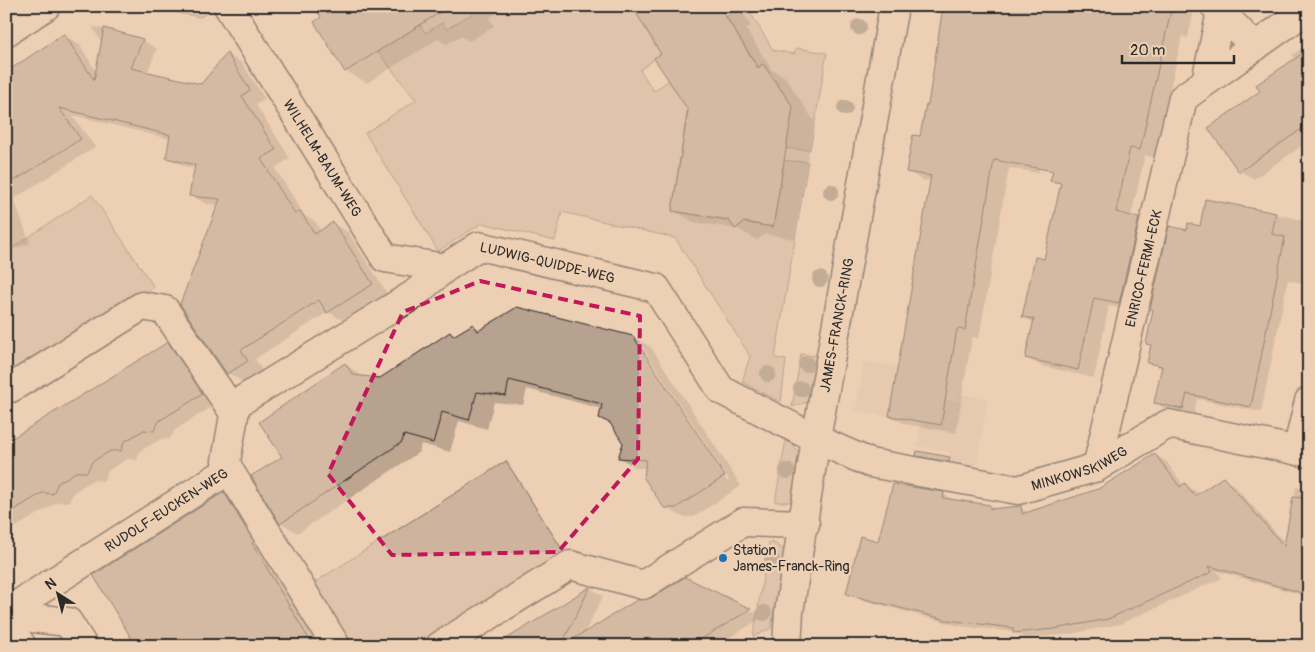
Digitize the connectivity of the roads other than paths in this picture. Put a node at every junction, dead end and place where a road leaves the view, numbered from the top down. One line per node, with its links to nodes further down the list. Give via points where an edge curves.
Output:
1 (46, 6): 6 (street)
2 (228, 6): 9 (street, WILHELM-BAUM-WEG, via 385,258)
3 (894, 6): 13 (street, JAMES-FRANCK-RING)
4 (1309, 8): 7 (street, ENRICO-FERMI-ECK)
5 (1218, 9): 7 (street); 8 (street)
6 (6, 32)
7 (1255, 47): 8 (street, ENRICO-FERMI-ECK)
8 (1206, 82): 15 (street, ENRICO-FERMI-ECK, via 1183,98)
9 (445, 268): 12 (street, LUDWIG-QUIDDE-WEG, via 413,295 236,404); 13 (street, LUDWIG-QUIDDE-WEG, via 478,246 656,288 721,390)
10 (6, 388): 12 (street, via 11,388 142,306 164,310)
11 (1309, 401): 14 (street)
12 (234, 413): 16 (street, via 226,461)
13 (816, 439): 15 (street, MINKOWSKIWEG, via 870,463 1018,490); 17 (street, JAMES-FRANCK-RING)
14 (1303, 452): 15 (street, MINKOWSKIWEG, via 1168,424)
15 (1097, 467)
16 (229, 470): 18 (street, RUDOLF-EUCKEN-WEG); 22 (street, RUDOLF-EUCKEN-WEG)
17 (804, 524): 23 (street, via 743,522 643,585 570,565); 24 (street, JAMES-FRANCK-RING)
18 (6, 613): 21 (street, via 68,622)
19 (6, 622): 20 (street)
20 (22, 646)
21 (83, 646)
22 (336, 646)
23 (440, 646)
24 (787, 646)

